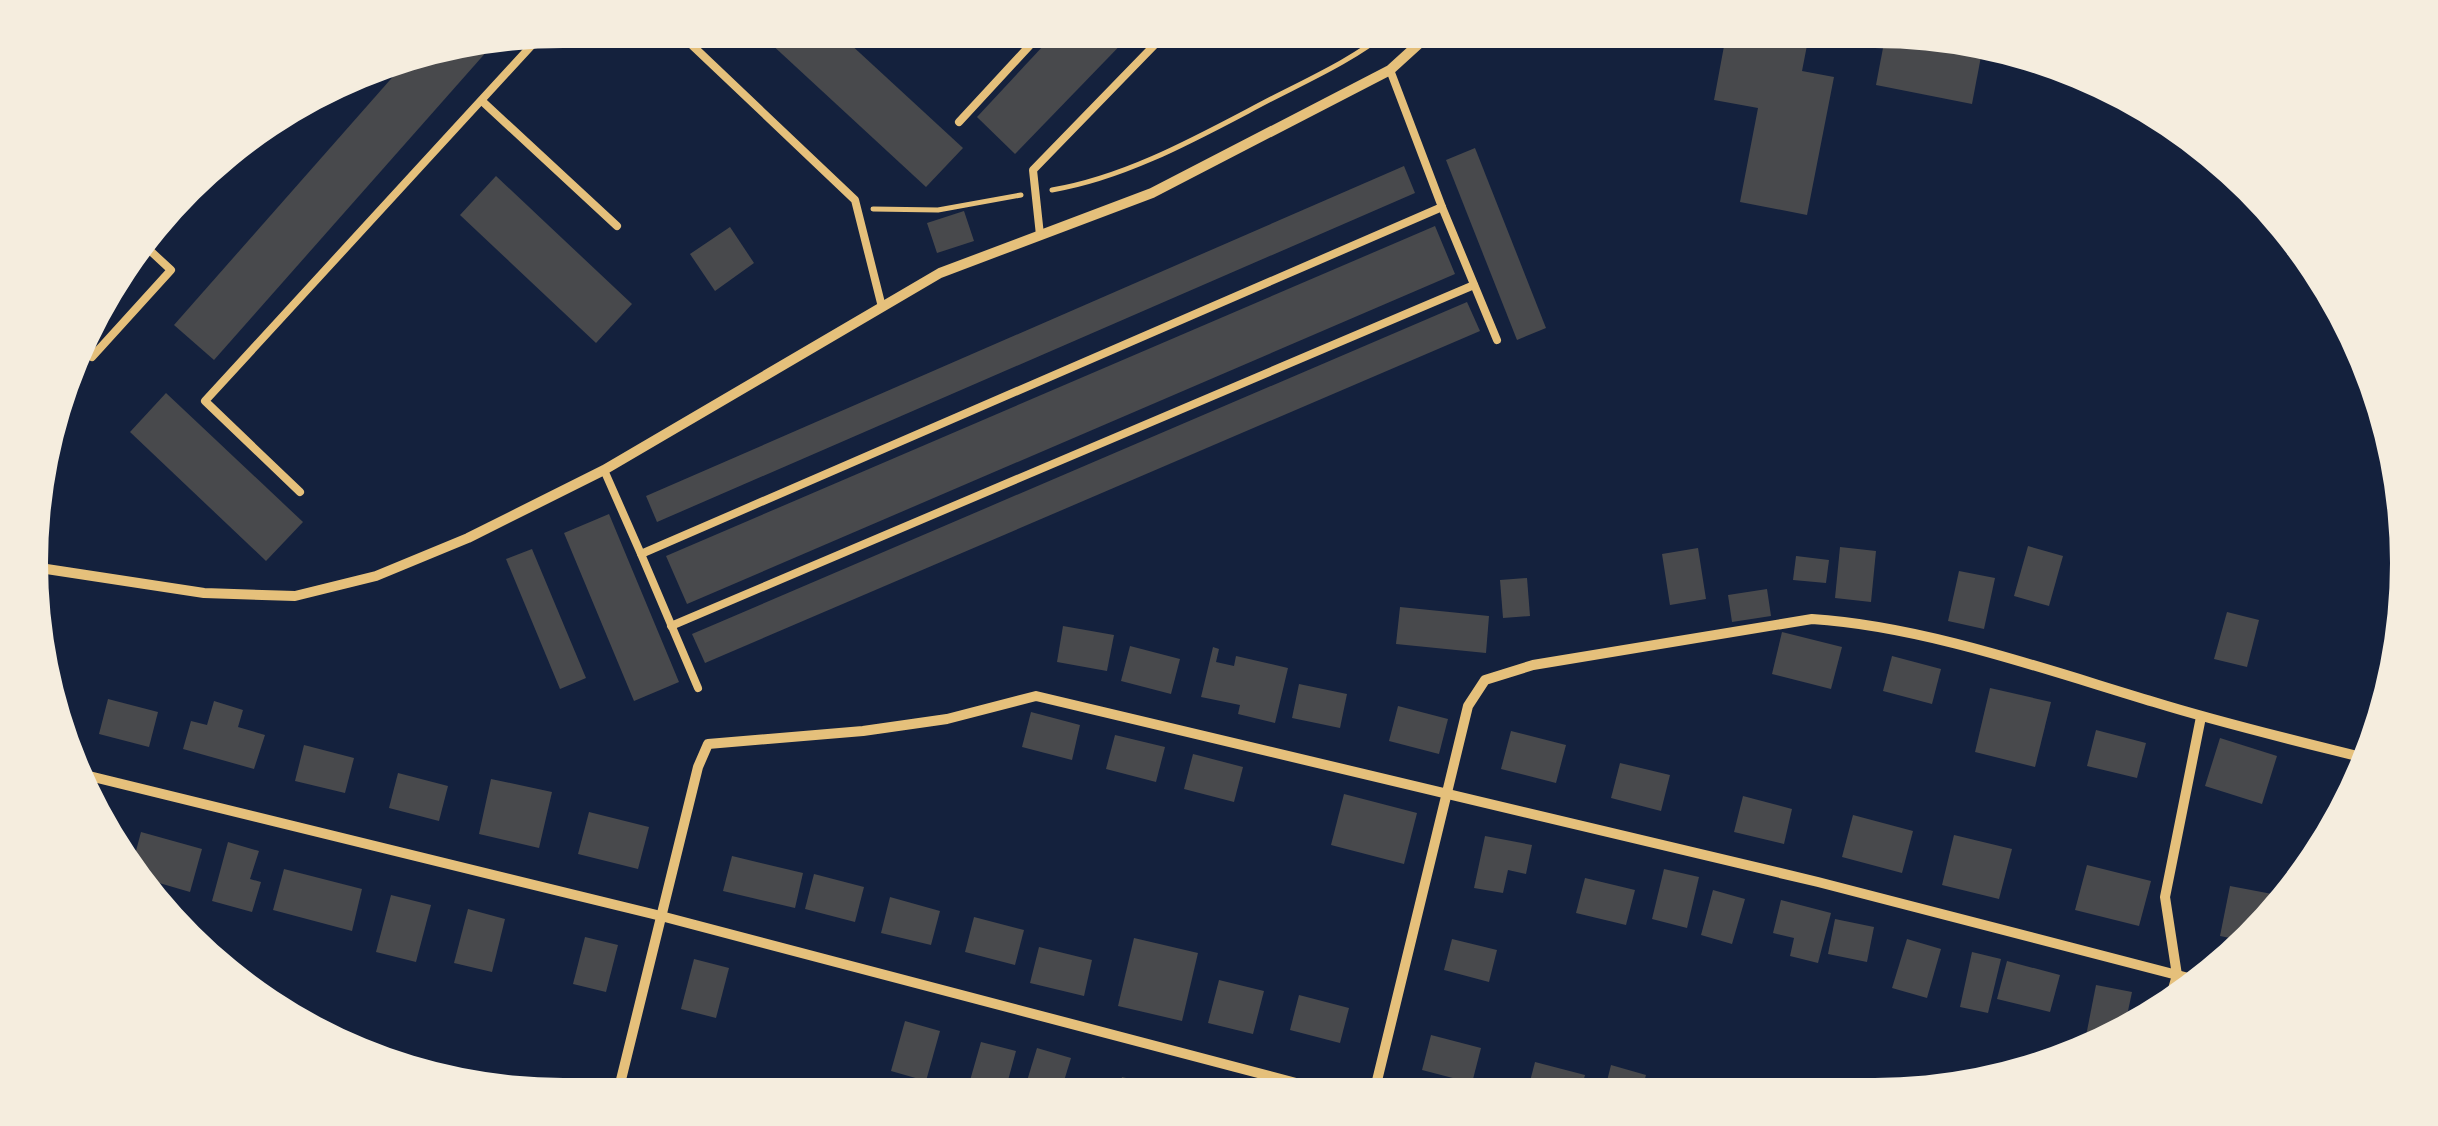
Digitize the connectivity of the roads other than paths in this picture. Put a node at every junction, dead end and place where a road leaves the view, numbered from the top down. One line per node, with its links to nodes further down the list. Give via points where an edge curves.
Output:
1 (695, 48): 14 (lane, via 856,200)
2 (1027, 48): 8 (lane)
3 (1152, 48): 11 (lane, via 1033,170)
4 (1414, 48): 6 (street)
5 (529, 49): 7 (lane)
6 (1390, 70): 9 (lane); 11 (street, via 1152,193)
7 (482, 102): 10 (lane); 18 (lane, via 205,401)
8 (959, 122)
9 (1442, 208): 13 (lane); 19 (lane)
10 (617, 226)
11 (1040, 235): 14 (street, via 940,273)
12 (152, 252): 16 (lane, via 171,270)
13 (1474, 285): 15 (lane); 21 (lane)
14 (882, 307): 17 (street)
15 (1497, 340)
16 (91, 356)
17 (604, 470): 19 (lane); 20 (street, via 413,561 295,596 204,593)
18 (300, 492)
19 (641, 554): 21 (lane)
20 (48, 569)
21 (671, 626): 22 (lane)
22 (698, 688)
23 (2201, 717): 24 (street); 26 (street, via 2013,659 1853,621 1812,618 1533,665 1485,680 1468,706); 28 (street, via 2166,897)
24 (2353, 755)
25 (95, 778): 27 (street)
26 (1447, 795): 27 (street, via 1036,696 947,719 708,744); 28 (street); 33 (street)
27 (661, 916): 31 (street); 32 (street)
28 (2177, 975): 29 (street); 30 (street)
29 (2183, 976)
30 (2175, 982)
31 (621, 1078)
32 (1274, 1078)
33 (1378, 1078)

